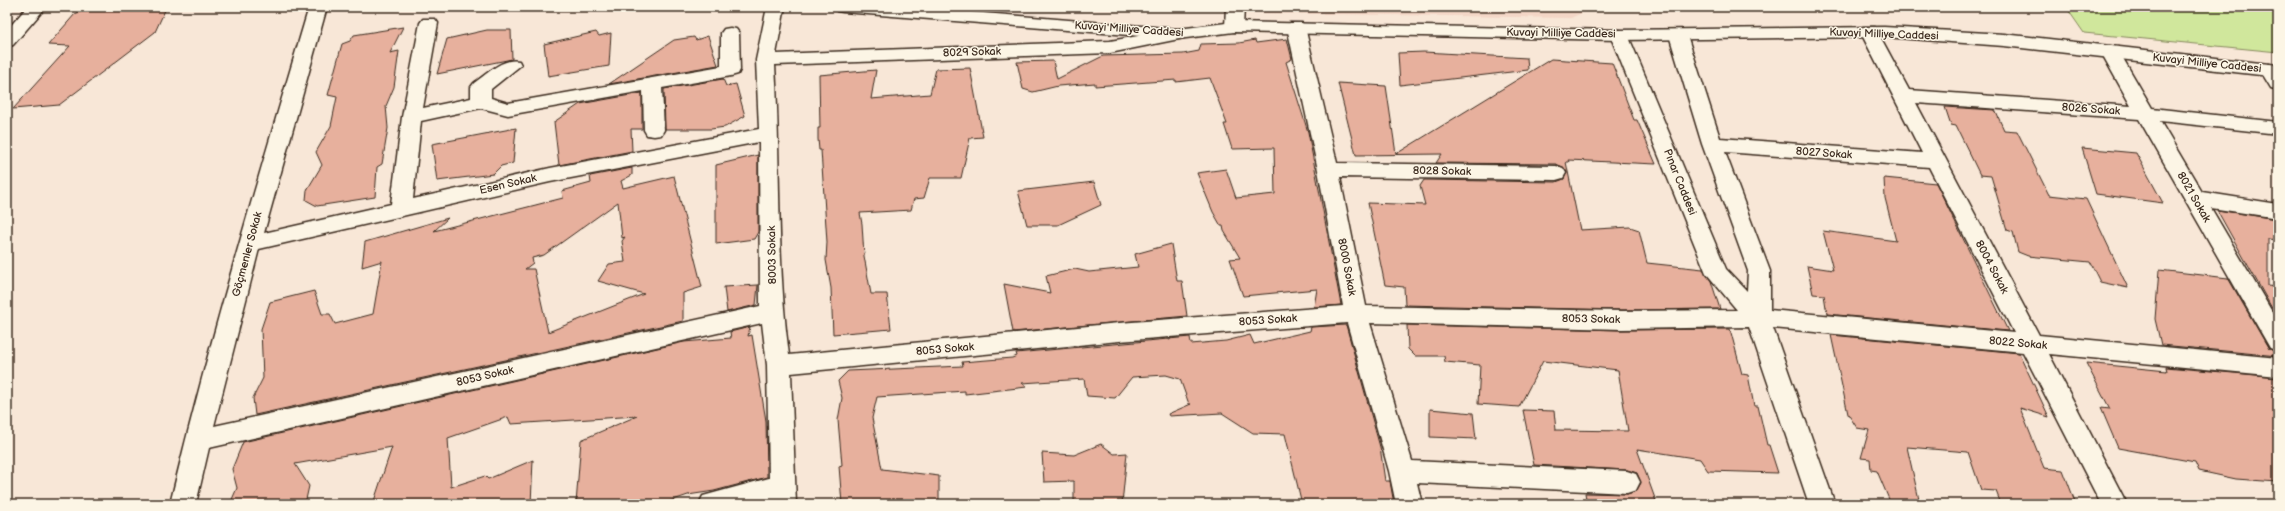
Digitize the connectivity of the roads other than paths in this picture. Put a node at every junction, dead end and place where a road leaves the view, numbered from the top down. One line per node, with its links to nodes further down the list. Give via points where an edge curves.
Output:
1 (37, 7): 14 (street)
2 (318, 7): 34 (street, Göçmenler Sokak)
3 (776, 7): 16 (street, 8003 Sokak)
4 (843, 7): 11 (street, Kuvayi Milliye Caddesi)
5 (1235, 7): 7 (street)
6 (429, 23): 23 (street)
7 (1234, 27): 8 (street, Kuvayi Milliye Caddesi); 11 (street, Kuvayi Milliye Caddesi)
8 (1296, 27): 12 (street, Kuvayi Milliye Caddesi); 29 (street, 8000 Sokak)
9 (1869, 31): 13 (street, Kuvayi Milliye Caddesi); 15 (street, Kuvayi Milliye Caddesi, via 2004,40); 20 (street, 8004 Sokak)
10 (730, 33): 19 (street, via 731,70)
11 (1178, 34): 16 (street, 8029 Sokak, via 1110,47)
12 (1619, 35): 13 (street, Kuvayi Milliye Caddesi); 37 (street, Pınar Caddesi, via 1717,273)
13 (1678, 35): 27 (street, Pınar Caddesi)
14 (7, 41)
15 (2110, 52): 18 (street, Kuvayi Milliye Caddesi); 22 (street, 8021 Sokak)
16 (765, 60): 26 (street, 8003 Sokak)
17 (512, 65): 21 (street, via 481,87)
18 (2275, 75)
19 (652, 84): 21 (street, via 508,109); 25 (street)
20 (1903, 96): 22 (street, 8026 Sokak); 28 (street, 8004 Sokak)
21 (481, 102): 23 (street)
22 (2145, 113): 24 (street, 8026 Sokak); 31 (street, 8021 Sokak)
23 (412, 117): 32 (street)
24 (2278, 128)
25 (654, 130)
26 (770, 134): 32 (street, Esen Sokak, via 550,175); 35 (street, 8003 Sokak)
27 (1712, 144): 28 (street, 8027 Sokak); 37 (street, Pınar Caddesi, via 1759,271)
28 (1937, 161): 39 (street, 8004 Sokak)
29 (1328, 170): 30 (street, 8028 Sokak); 36 (street, 8000 Sokak)
30 (1556, 173)
31 (2194, 198): 33 (street); 38 (street, 8021 Sokak)
32 (401, 209): 34 (street, Esen Sokak)
33 (2278, 211)
34 (249, 244): 42 (street, Göçmenler Sokak)
35 (772, 312): 40 (street, 8003 Sokak); 42 (street, 8053 Sokak)
36 (1356, 314): 37 (street, 8053 Sokak, via 1622,320); 40 (street, 8053 Sokak, via 1119,332); 43 (street, 8000 Sokak)
37 (1758, 318): 39 (street, 8022 Sokak); 49 (street, Pınar Caddesi)
38 (2278, 342)
39 (2033, 345): 41 (street, 8022 Sokak); 50 (street, 8004 Sokak)
40 (779, 364): 45 (street, 8003 Sokak)
41 (2278, 367)
42 (197, 440): 46 (street, Göçmenler Sokak)
43 (1402, 471): 44 (street); 48 (street, 8000 Sokak)
44 (1627, 482)
45 (783, 495): 47 (street)
46 (183, 504)
47 (712, 504)
48 (1409, 504)
49 (1822, 504)
50 (2114, 504)

